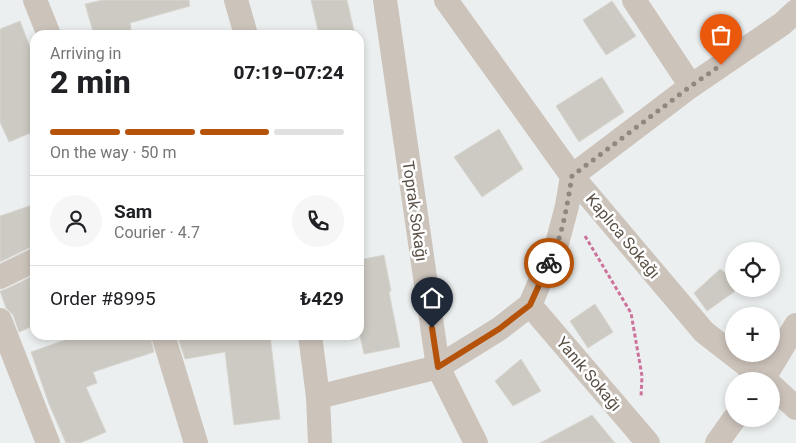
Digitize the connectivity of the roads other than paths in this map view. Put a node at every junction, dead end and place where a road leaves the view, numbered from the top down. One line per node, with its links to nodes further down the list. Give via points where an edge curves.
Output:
1 (35, 0): 7 (street)
2 (236, 0): 8 (street)
3 (385, 0): 18 (street, Toprak Sokağı)
4 (446, 0): 10 (street, Kaplıca Sokağı)
5 (634, 0): 9 (street)
6 (796, 11): 9 (street)
7 (47, 30)
8 (245, 30)
9 (691, 86): 10 (street)
10 (572, 176): 13 (street, via 555,251); 19 (street, Kaplıca Sokağı, via 704,332)
11 (30, 262): 12 (street)
12 (0, 277)
13 (530, 305): 18 (street, via 499,329); 25 (street, Yanık Sokağı)
14 (0, 320): 26 (street)
15 (796, 326): 20 (street)
16 (165, 340): 27 (street)
17 (311, 340): 22 (street)
18 (438, 367): 22 (street); 29 (street, Toprak Sokağı)
19 (754, 372)
20 (771, 372)
21 (780, 394): 23 (street, Kaplıca Sokağı)
22 (318, 397): 28 (street)
23 (796, 408)
24 (728, 427): 30 (street)
25 (644, 439)
26 (40, 440)
27 (196, 443)
28 (320, 443)
29 (476, 443)
30 (717, 443)

